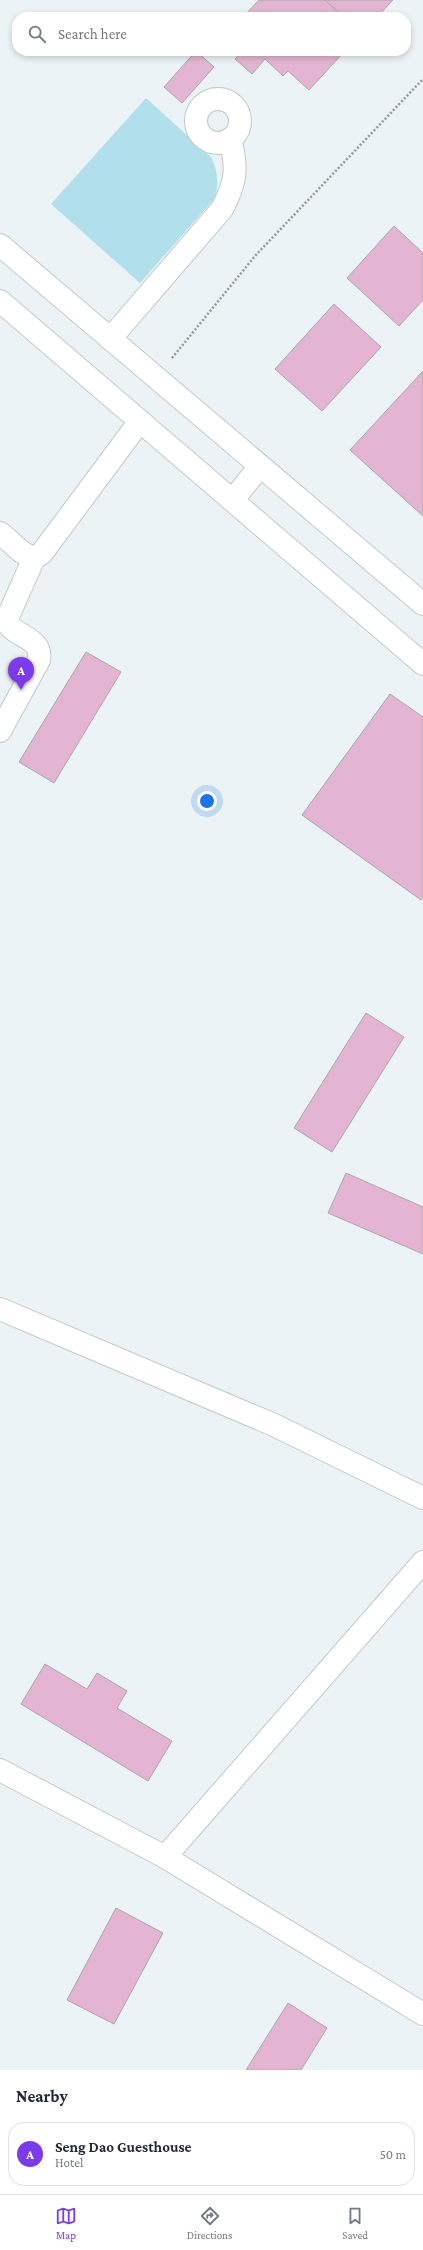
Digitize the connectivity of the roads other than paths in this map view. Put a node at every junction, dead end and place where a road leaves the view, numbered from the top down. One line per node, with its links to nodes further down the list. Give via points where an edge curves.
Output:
1 (230, 139): 4 (street, via 235,168 233,189 222,209)
2 (0, 245): 4 (street)
3 (0, 301): 5 (street)
4 (110, 339): 6 (street)
5 (140, 421): 7 (street); 9 (street, via 42,553)
6 (260, 466): 7 (street); 10 (street)
7 (233, 500): 11 (street)
8 (0, 533): 9 (street, via 24,556)
9 (34, 558): 12 (street, via 6,622 9,628 36,644 40,652)
10 (423, 604)
11 (423, 664)
12 (0, 731)
13 (0, 1309): 14 (street, via 274,1424)
14 (423, 1498)
15 (423, 1562): 17 (street)
16 (0, 1770): 17 (street)
17 (165, 1857): 18 (street)
18 (423, 2014)

